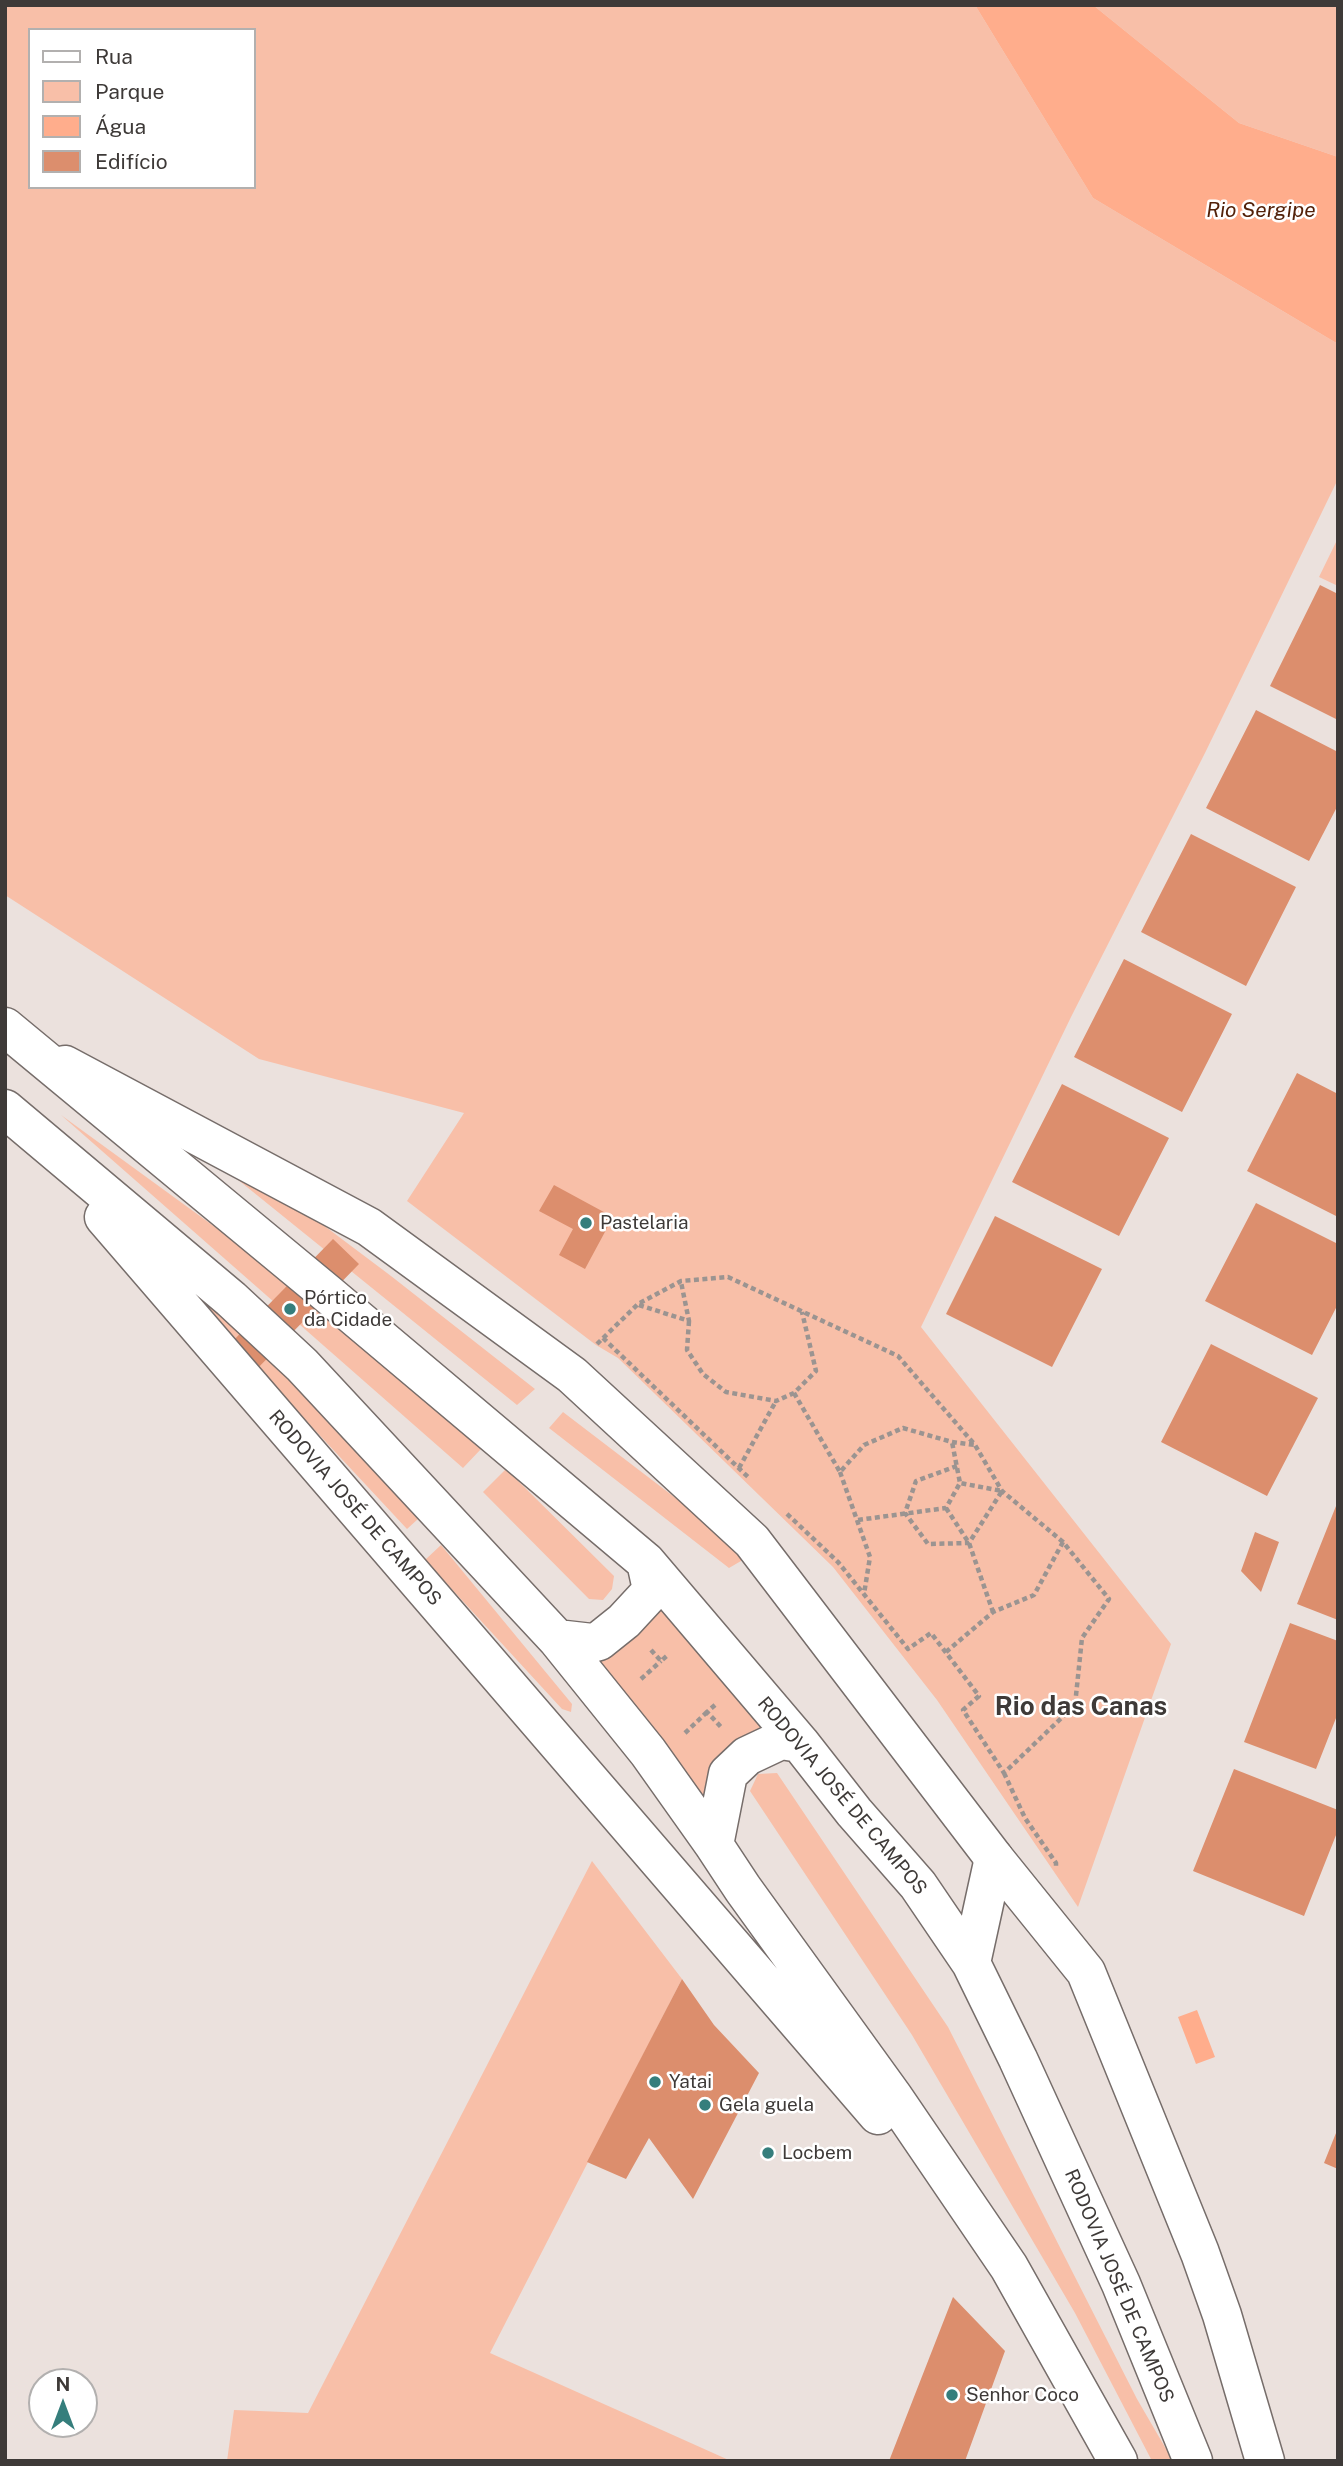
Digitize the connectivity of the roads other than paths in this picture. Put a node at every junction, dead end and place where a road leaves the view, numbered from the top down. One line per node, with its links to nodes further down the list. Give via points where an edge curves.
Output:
1 (16, 1036): 3 (main road, RODOVIA JOSÉ DE CAMPOS); 7 (main road, via 369,1227 572,1375 752,1541)
2 (18, 1120): 4 (main road, RODOVIA JOSÉ DE CAMPOS, via 231,1299 302,1365); 9 (main road, RODOVIA JOSÉ DE CAMPOS)
3 (646, 1562): 4 (main road, via 649,1594 624,1621 592,1643); 5 (main road, RODOVIA JOSÉ DE CAMPOS)
4 (557, 1639): 6 (main road, RODOVIA JOSÉ DE CAMPOS, via 648,1752)
5 (800, 1743): 6 (main road, via 781,1740 747,1756 728,1774); 8 (main road, RODOVIA JOSÉ DE CAMPOS, via 918,1885)
6 (714, 1845): 9 (main road, RODOVIA JOSÉ DE CAMPOS)
7 (994, 1858): 8 (main road); 12 (main road, via 1086,1972 1200,2253)
8 (971, 1963): 11 (main road, RODOVIA JOSÉ DE CAMPOS, via 1121,2284)
9 (1009, 2267): 10 (main road, RODOVIA JOSÉ DE CAMPOS)
10 (1118, 2461)
11 (1193, 2461)
12 (1265, 2461)

